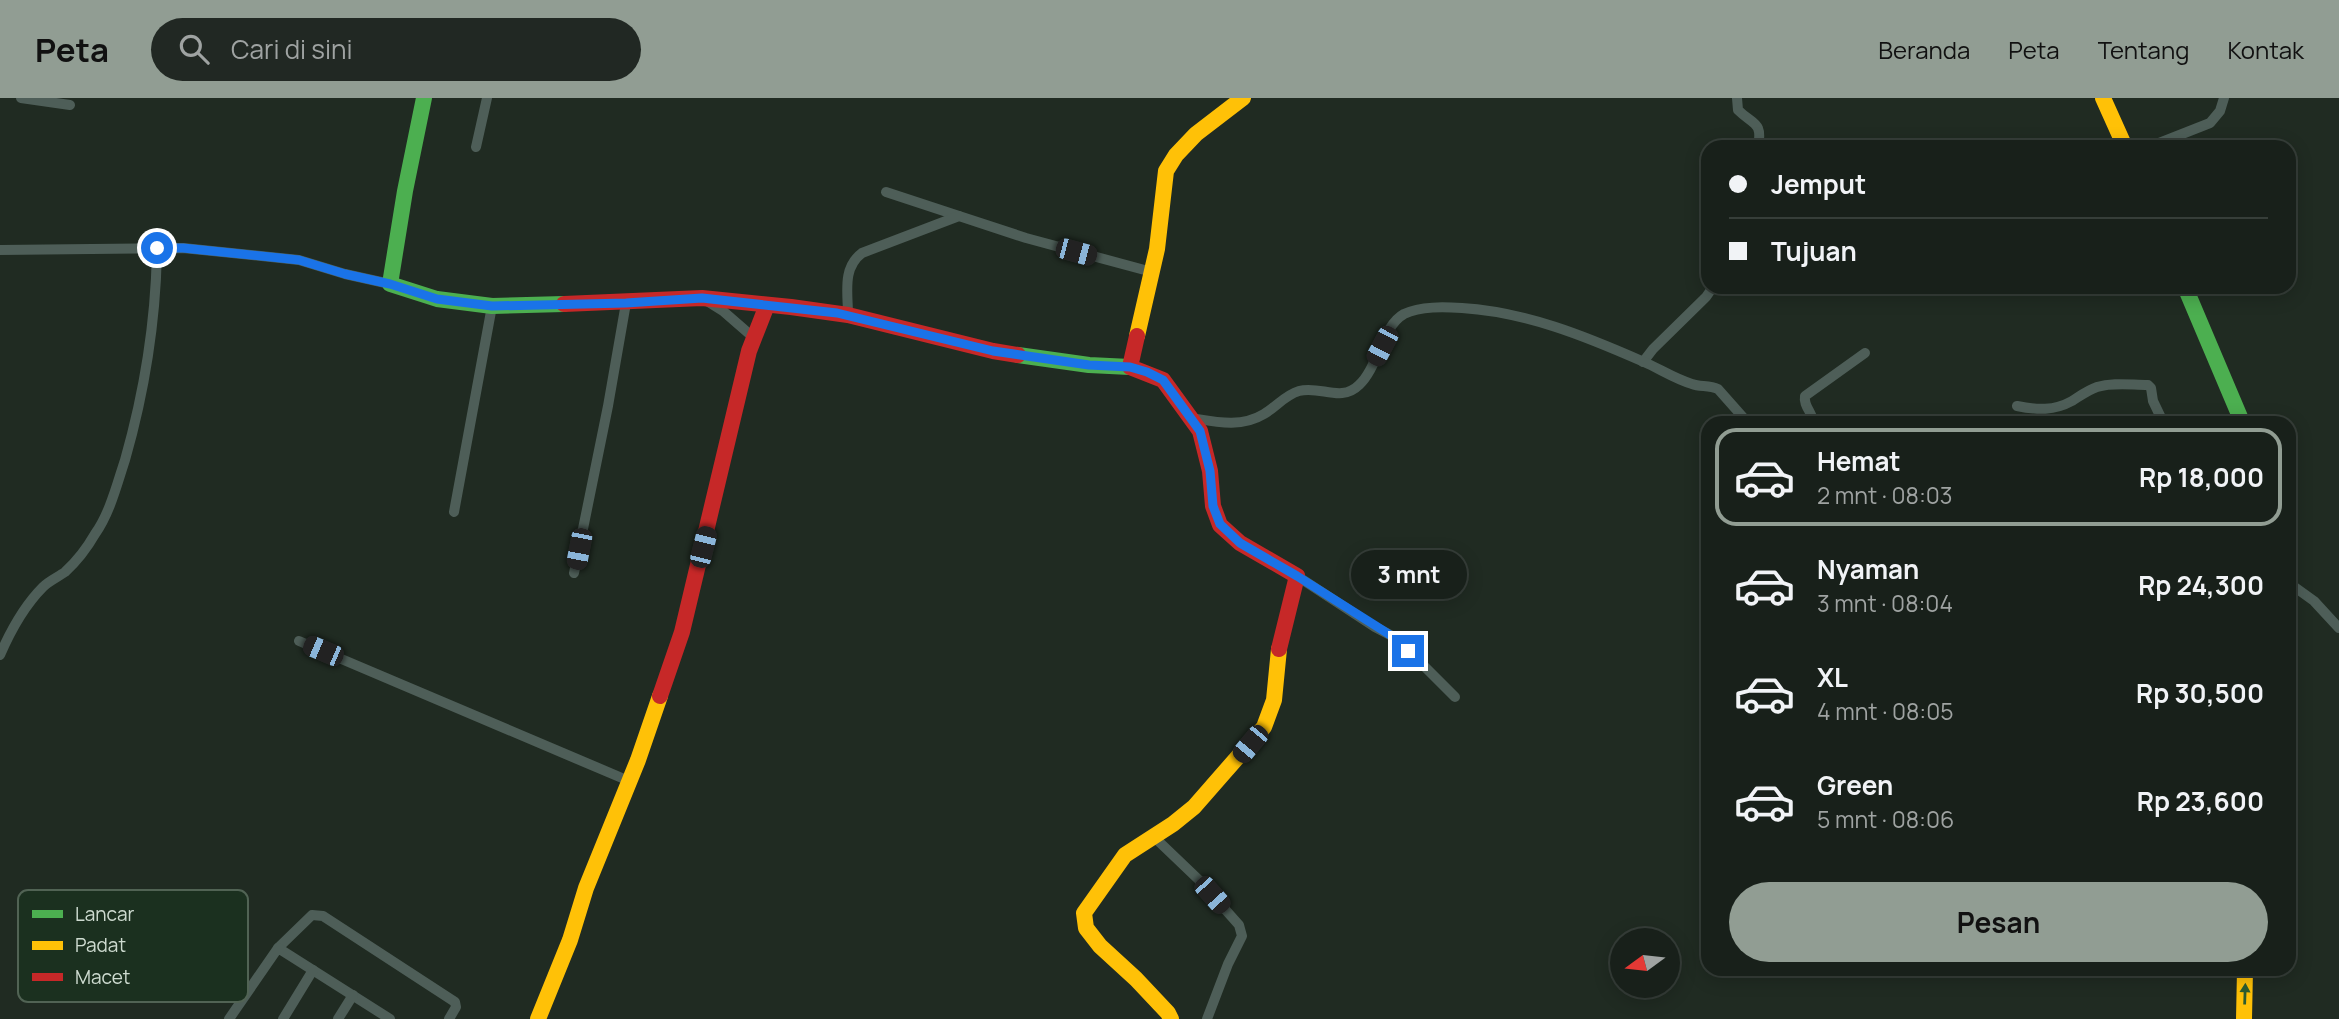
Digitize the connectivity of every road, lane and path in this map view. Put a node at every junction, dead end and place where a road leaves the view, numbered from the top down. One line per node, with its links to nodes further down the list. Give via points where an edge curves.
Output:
1 (21, 98): 9 (street)
2 (424, 98): 20 (main road)
3 (487, 98): 14 (street)
4 (1243, 98): 19 (main road, via 1196,134 1166,171)
5 (1737, 98): 10 (street, via 1740,113 1758,126)
6 (2094, 98): 11 (main road)
7 (2103, 98): 12 (main road)
8 (2224, 98): 13 (street, via 2210,123)
9 (70, 105)
10 (1758, 140)
11 (2111, 140)
12 (2122, 140)
13 (2167, 140)
14 (476, 147)
15 (887, 192): 16 (street)
16 (959, 216): 19 (street); 28 (street, via 855,258 848,273)
17 (157, 248): 18 (street); 20 (street, via 299,260); 46 (street, via 152,341 116,490 98,531 79,558 43,587)
18 (0, 250)
19 (1152, 272): 32 (main road)
20 (390, 284): 27 (main road, via 437,299)
21 (1708, 294): 31 (street)
22 (2178, 294): 37 (main road)
23 (2188, 294): 38 (main road)
24 (702, 298): 25 (main road); 26 (main road); 29 (street)
25 (626, 303): 27 (main road); 41 (street)
26 (767, 305): 28 (main road); 29 (main road)
27 (492, 306): 40 (street)
28 (848, 314): 32 (main road, via 993,351)
29 (754, 338): 48 (main road, via 682,632)
30 (1865, 354): 35 (street, via 1805,396)
31 (1648, 355): 34 (street, via 1694,385 1718,389); 39 (street, via 1526,317 1443,307 1404,314 1396,320 1364,380 1349,392 1299,391 1245,422)
32 (1130, 367): 39 (main road, via 1163,380)
33 (2017, 406): 36 (street, via 2052,408 2096,388 2148,385)
34 (1742, 416)
35 (1811, 416)
36 (2160, 416)
37 (2227, 416)
38 (2240, 416)
39 (1191, 418): 42 (main road, via 1200,431 1220,524 1240,543)
40 (454, 512)
41 (575, 573)
42 (1297, 576): 47 (street, via 1395,638); 49 (main road, via 1279,652 1274,700 1264,727 1194,807)
43 (2296, 588): 44 (street)
44 (2339, 628)
45 (299, 641): 48 (street)
46 (0, 655)
47 (1455, 697)
48 (629, 781): 62 (main road)
49 (1153, 836): 63 (main road, via 1125,855 1084,913 1086,928 1100,946); 64 (street, via 1242,931)
50 (278, 948): 51 (street); 54 (street); 61 (street, via 312,915 323,916 455,1002)
51 (313, 970): 55 (street); 58 (street)
52 (2245, 976): 65 (main road, one-way to 52)
53 (2259, 976): 66 (main road)
54 (248, 991)
55 (353, 995): 59 (street); 60 (street)
56 (241, 1002): 57 (street)
57 (229, 1019)
58 (284, 1019)
59 (338, 1019)
60 (390, 1019)
61 (449, 1019)
62 (538, 1019)
63 (1171, 1019)
64 (1207, 1019)
65 (2244, 1019)
66 (2258, 1019)

